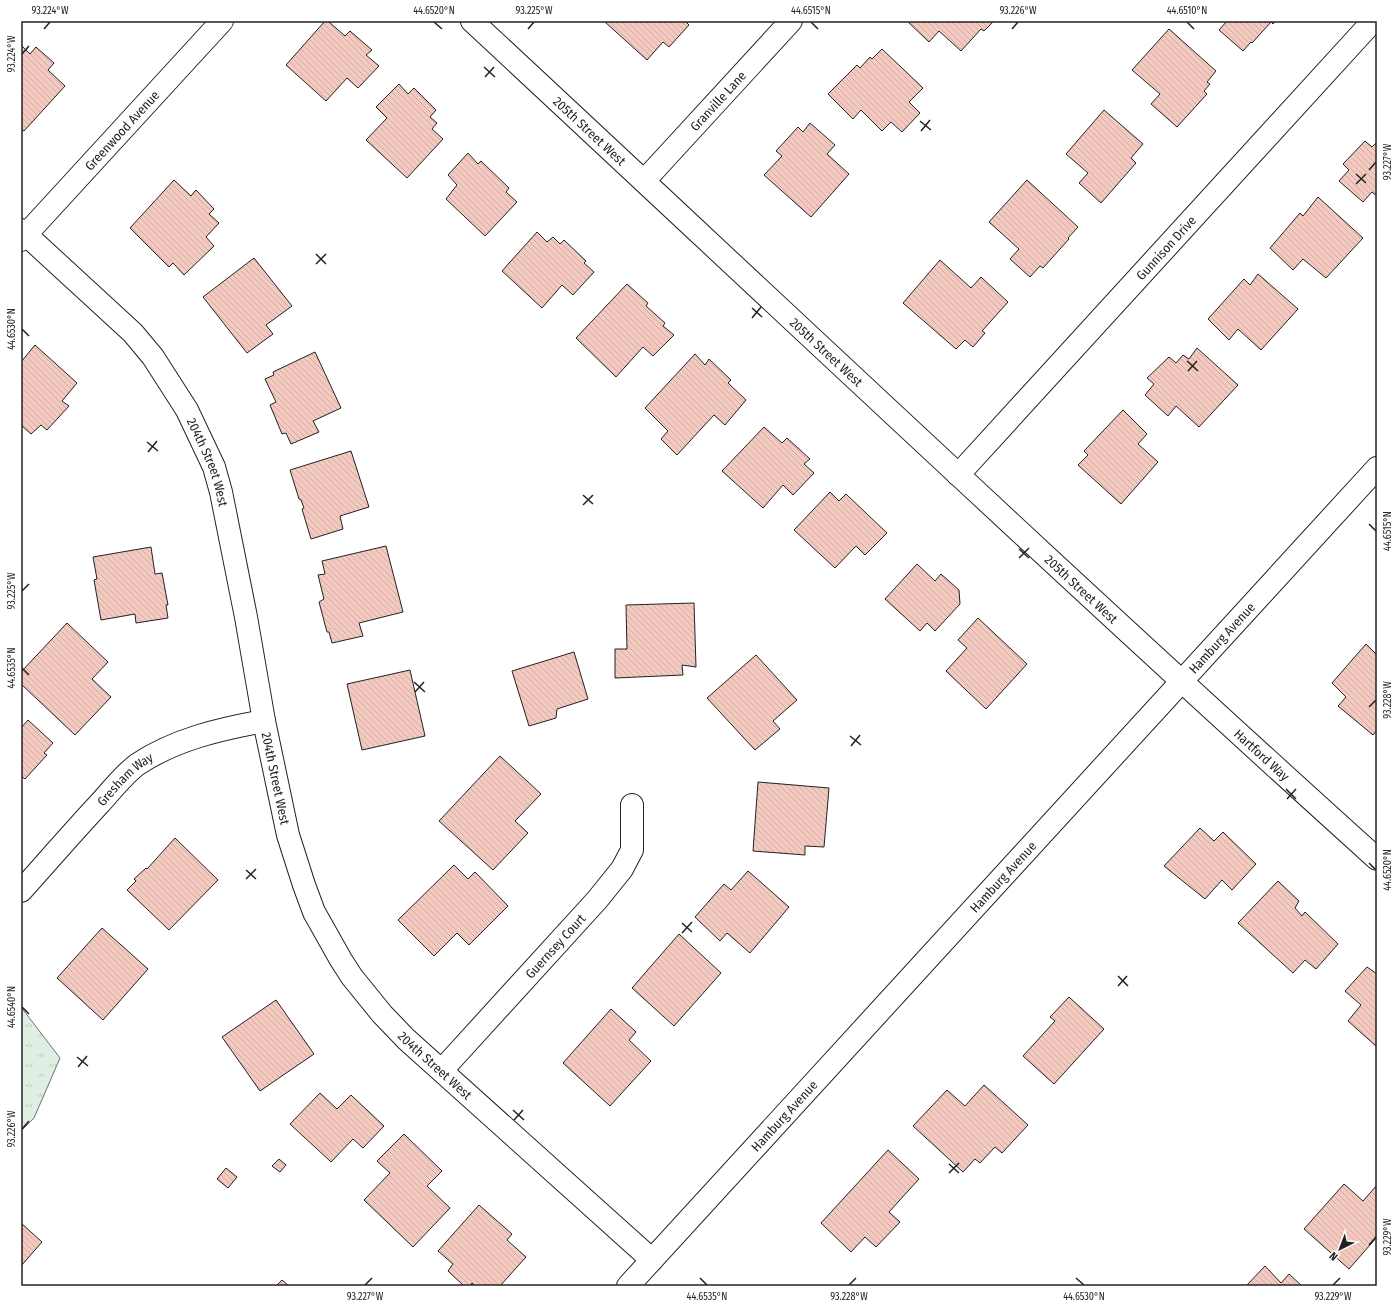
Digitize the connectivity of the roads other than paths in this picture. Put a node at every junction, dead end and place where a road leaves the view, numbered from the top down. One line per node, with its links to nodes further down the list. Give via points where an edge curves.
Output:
1 (222, 21): 6 (street, Greenwood Avenue)
2 (472, 21): 5 (street, 205th Street West)
3 (791, 21): 5 (street, Granville Lane)
4 (1373, 21): 8 (street, Gunnison Drive)
5 (644, 181): 8 (street, 205th Street West)
6 (23, 235): 10 (street, 204th Street West, via 133,333 153,357 187,410 214,467 221,492)
7 (1377, 468): 9 (street, Hamburg Avenue)
8 (958, 475): 9 (street, 205th Street West)
9 (1181, 682): 12 (street, Hartford Way); 15 (street, Hamburg Avenue)
10 (264, 721): 13 (street, Gresham Way, via 178,743 138,765 119,782); 14 (street, 204th Street West, via 288,835 314,912 340,960 362,990 382,1014)
11 (632, 805): 14 (street, Guernsey Court, via 632,850 622,869 597,900)
12 (1377, 860)
13 (21, 891)
14 (442, 1070): 15 (street, 204th Street West)
15 (652, 1260): 16 (street, Hamburg Avenue)
16 (628, 1286)

